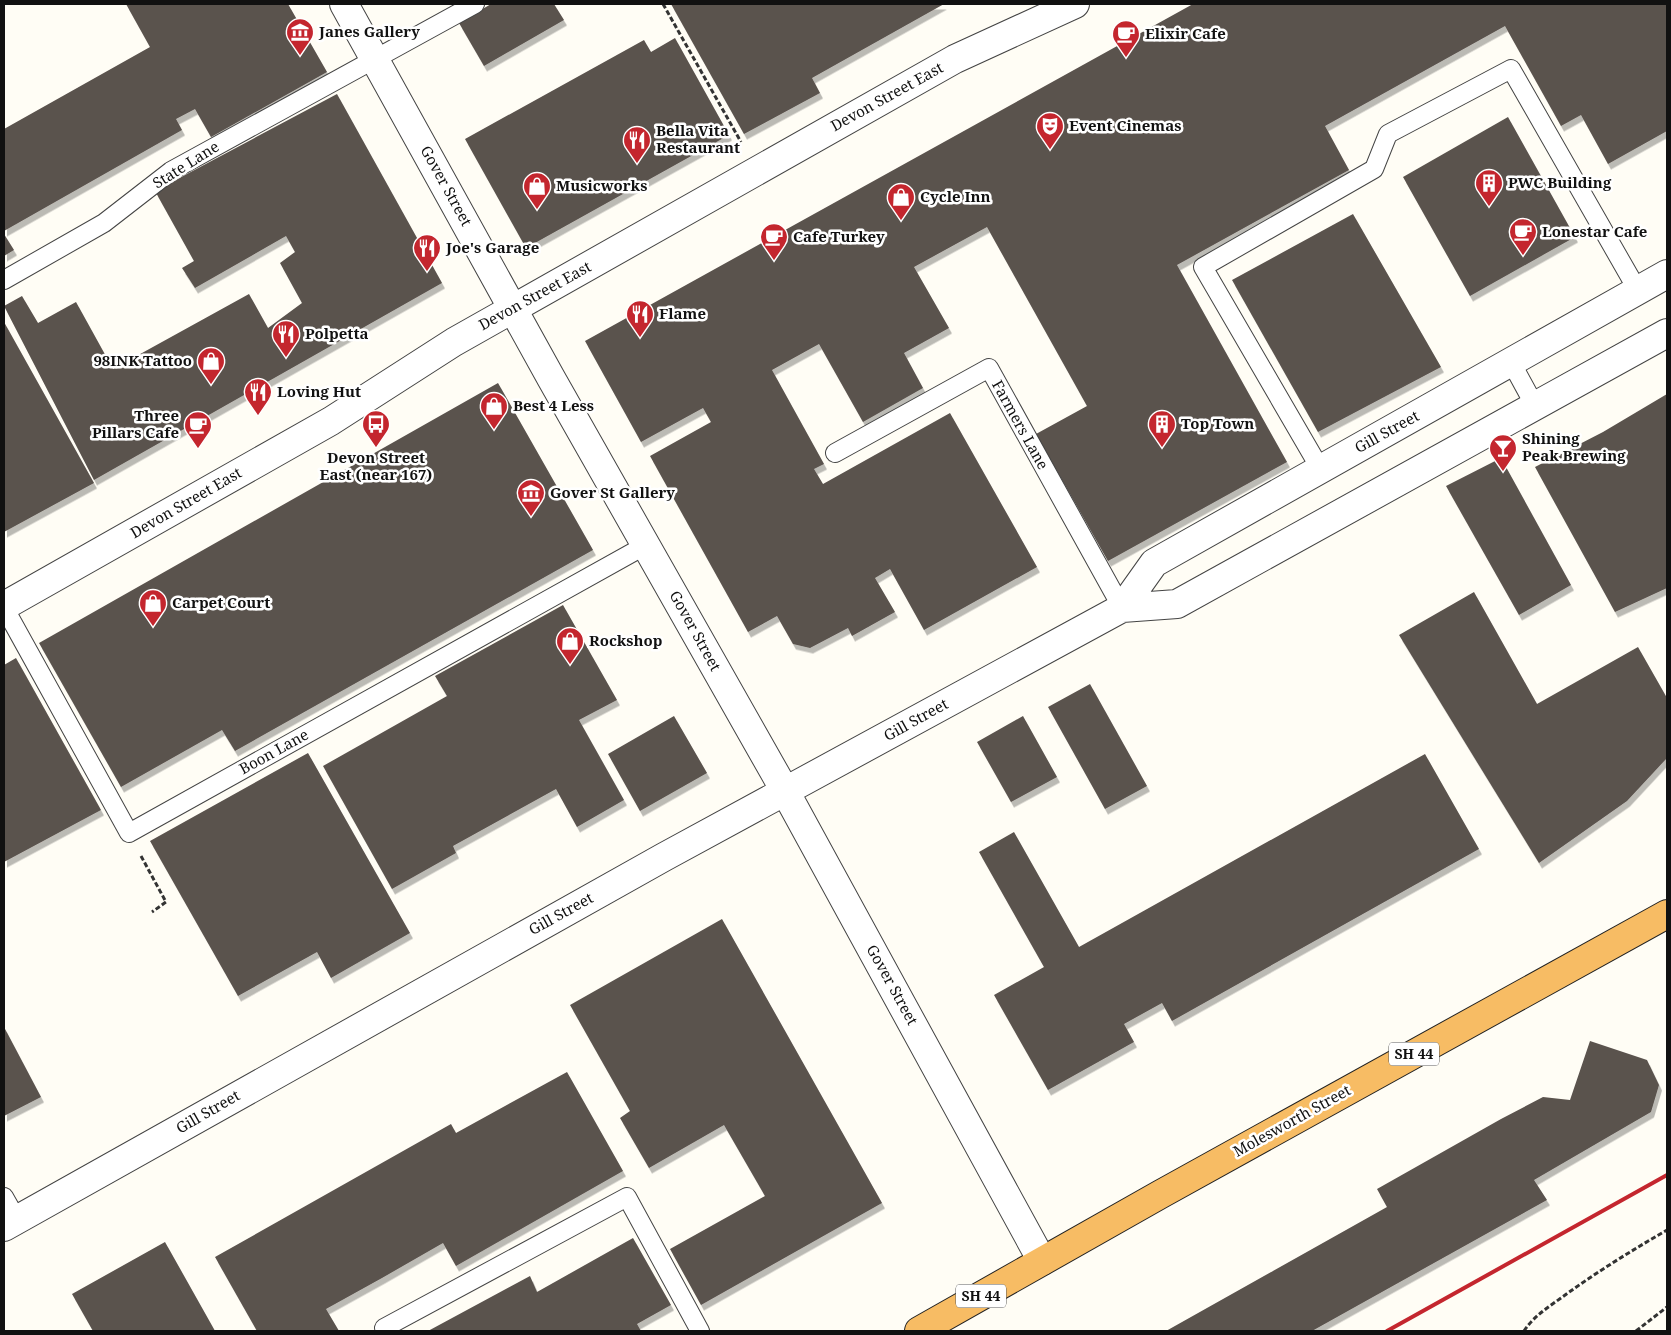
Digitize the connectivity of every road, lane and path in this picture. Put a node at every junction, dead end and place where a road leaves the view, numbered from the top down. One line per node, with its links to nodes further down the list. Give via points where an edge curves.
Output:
1 (344, 4): 5 (street, Gover Street)
2 (475, 4): 5 (lane, State Lane)
3 (663, 4): 6 (path)
4 (1075, 4): 6 (street, Devon Street East, via 955,59)
5 (374, 59): 8 (lane, State Lane, via 171,171 104,223); 10 (street, Gover Street)
6 (758, 170): 10 (street, Devon Street East)
7 (1667, 274): 9 (street, Gill Street)
8 (4, 280)
9 (1638, 291): 12 (street, Gill Street); 15 (lane, via 1511,69 1388,134 1374,169 1203,267)
10 (513, 308): 16 (street, Gover Street); 17 (street, Devon Street East, via 331,421)
11 (1667, 333): 13 (street, Gill Street)
12 (1512, 362): 13 (lane); 15 (street, Gill Street)
13 (1535, 406): 18 (street, Gill Street, via 1177,604)
14 (835, 453): 18 (lane, Farmers Lane, via 989,368)
15 (1321, 470): 18 (street, Gill Street, via 1154,563)
16 (646, 545): 19 (street, Gover Street); 20 (lane, Boon Lane)
17 (4, 607): 20 (lane)
18 (1122, 608): 19 (street, Gill Street)
19 (785, 791): 23 (street, Gill Street); 25 (street, Gover Street)
20 (129, 833): 21 (path, via 166,902)
21 (152, 912)
22 (1667, 914): 25 (highway, Molesworth Street / SH 44)
23 (8, 1214)
24 (1667, 1230): 30 (path, via 1570,1292 1539,1314)
25 (1042, 1261): 29 (highway, Molesworth Street / SH 44)
26 (1667, 1307): 31 (path)
27 (386, 1331): 28 (lane, via 384,1328 626,1197)
28 (700, 1331)
29 (919, 1331)
30 (1524, 1331)
31 (1636, 1331)

